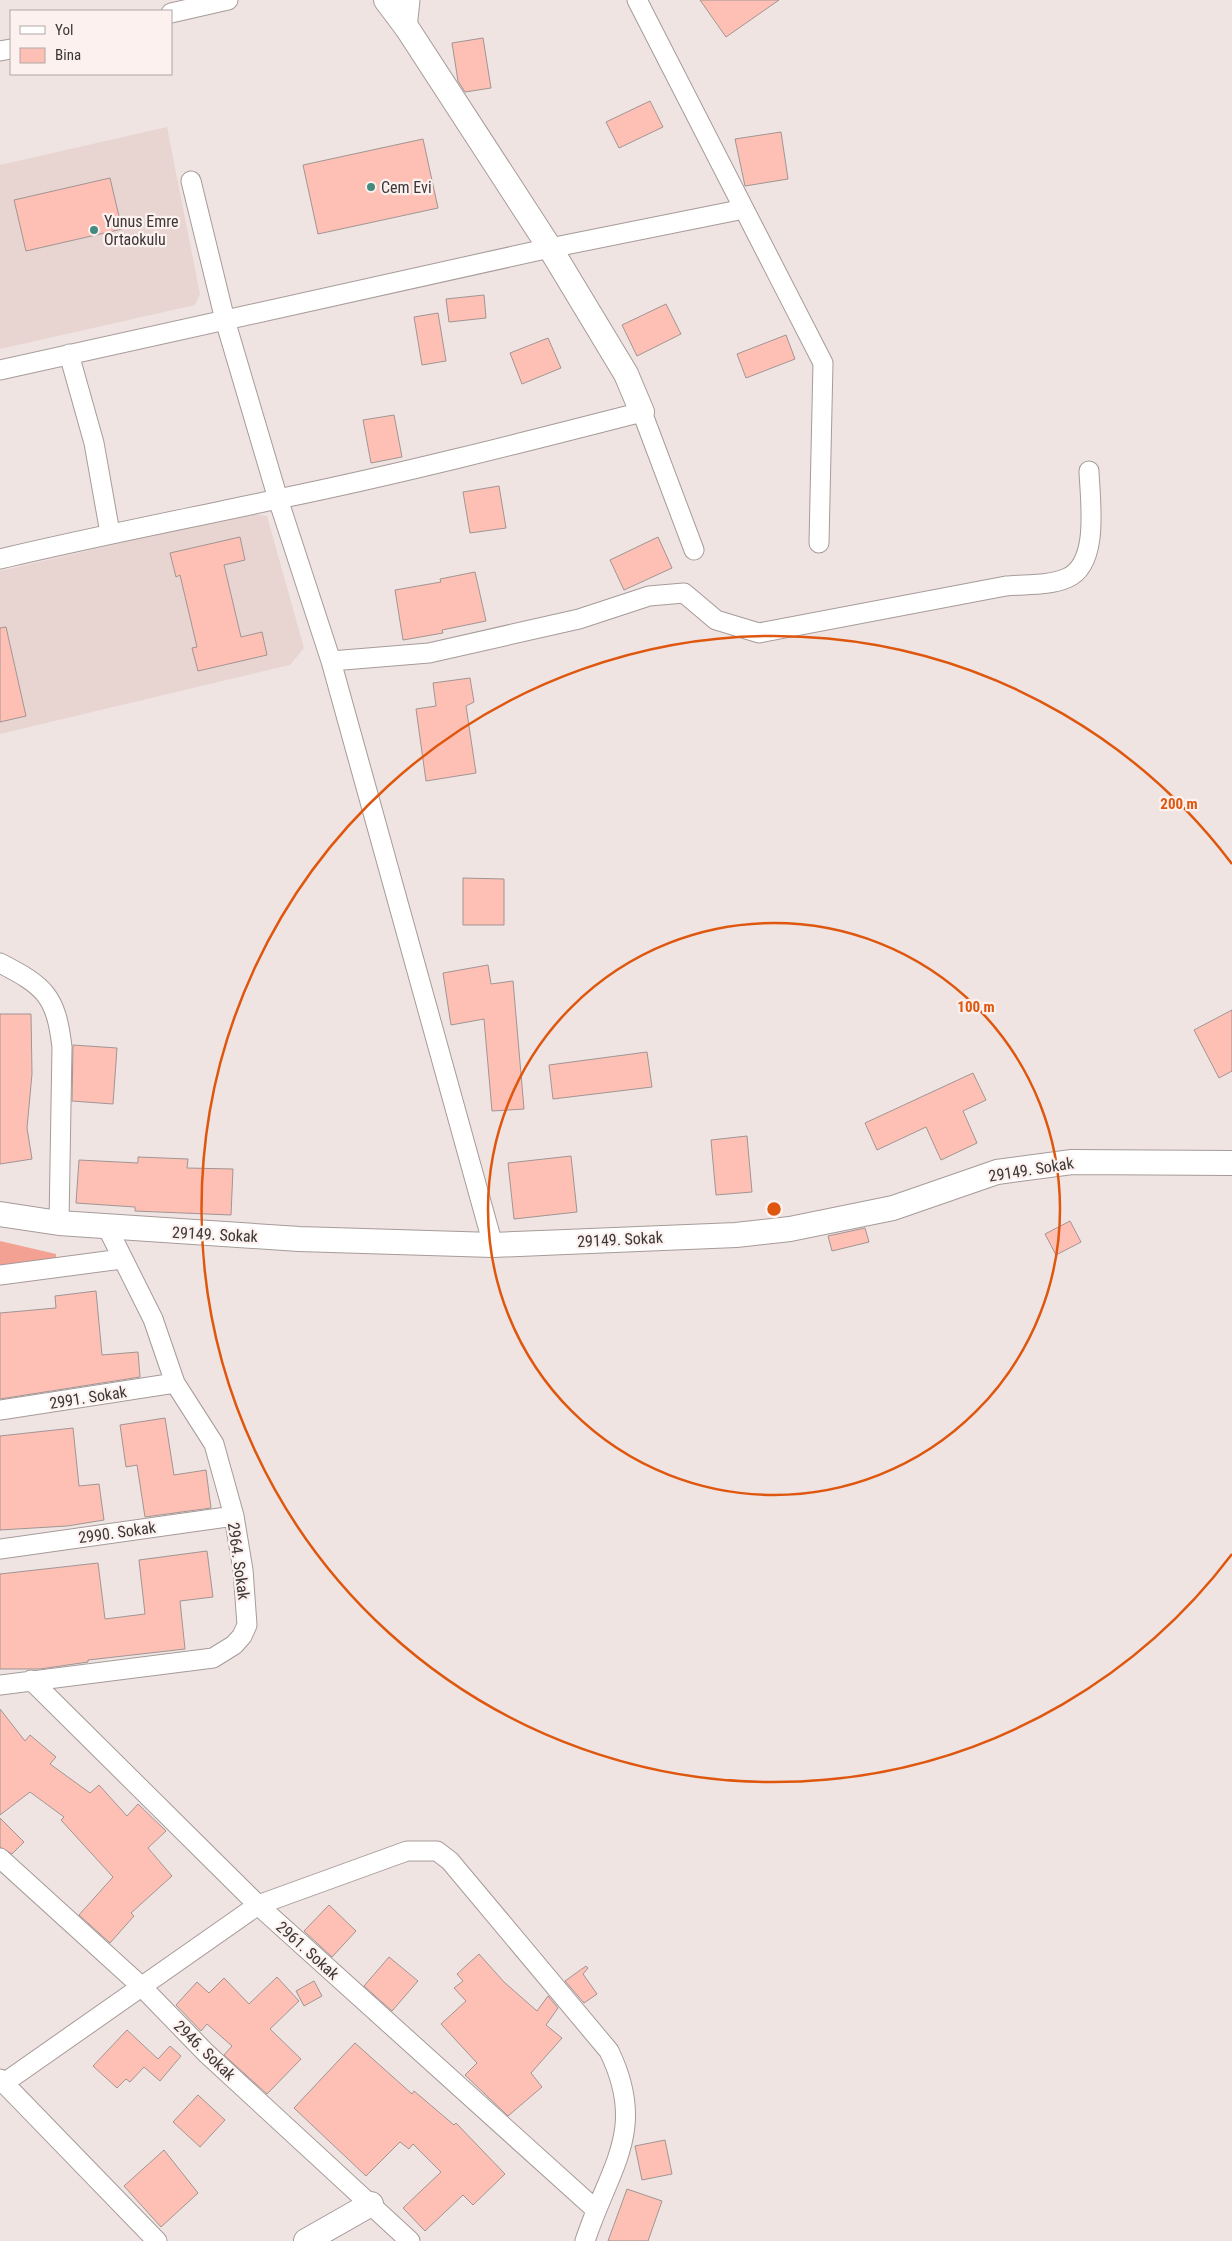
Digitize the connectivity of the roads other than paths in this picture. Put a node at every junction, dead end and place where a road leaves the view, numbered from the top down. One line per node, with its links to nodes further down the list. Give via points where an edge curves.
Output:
1 (228, 0): 5 (street)
2 (386, 0): 6 (street)
3 (410, 0): 6 (street)
4 (637, 0): 8 (street)
5 (172, 13)
6 (407, 28): 9 (street)
7 (191, 181): 10 (street)
8 (744, 209): 9 (street); 17 (street, via 823,363)
9 (550, 248): 10 (street); 13 (street, via 626,374)
10 (225, 320): 11 (street); 15 (street)
11 (69, 354): 12 (street); 16 (street, via 94,443)
12 (0, 370)
13 (642, 412): 15 (street); 18 (street)
14 (1089, 471): 20 (street, via 1092,531 1084,562 1068,578 1006,586 759,632 716,620 684,593 649,596 579,619 429,653)
15 (278, 499): 16 (street); 20 (street)
16 (110, 533): 19 (street)
17 (819, 543)
18 (694, 550)
19 (0, 559)
20 (331, 661): 26 (street)
21 (0, 963): 24 (street, via 32,979 48,997 59,1021 62,1047)
22 (1232, 1164): 26 (street, 29149. Sokak, via 1072,1162 997,1172 893,1208 767,1232)
23 (0, 1214): 24 (street, 29149. Sokak)
24 (59, 1223): 25 (street, 29149. Sokak)
25 (107, 1227): 26 (street, 29149. Sokak, via 299,1239); 27 (street, 2964. Sokak)
26 (493, 1245)
27 (122, 1259): 28 (street); 29 (street, 2964. Sokak, via 152,1319)
28 (0, 1275)
29 (175, 1383): 30 (street, 2991. Sokak); 31 (street, 2964. Sokak, via 214,1444)
30 (0, 1410)
31 (234, 1516): 32 (street, 2990. Sokak); 33 (street, 2964. Sokak, via 243,1570 247,1625 242,1636 225,1653 213,1658)
32 (0, 1548)
33 (31, 1680): 34 (street, 2964. Sokak); 36 (street, 2961. Sokak)
34 (0, 1685)
35 (0, 1858): 37 (street, 2946. Sokak)
36 (258, 1905): 37 (street); 40 (street, 2961. Sokak); 40 (street, via 407,1851 437,1851 450,1861 608,2051 620,2074 627,2121 622,2150)
37 (142, 1987): 38 (street); 39 (street, 2946. Sokak, via 206,2052)
38 (2, 2081): 41 (street)
39 (371, 2204): 42 (street); 43 (street, 2946. Sokak)
40 (595, 2209): 44 (street)
41 (157, 2241)
42 (306, 2241)
43 (410, 2241)
44 (585, 2241)

